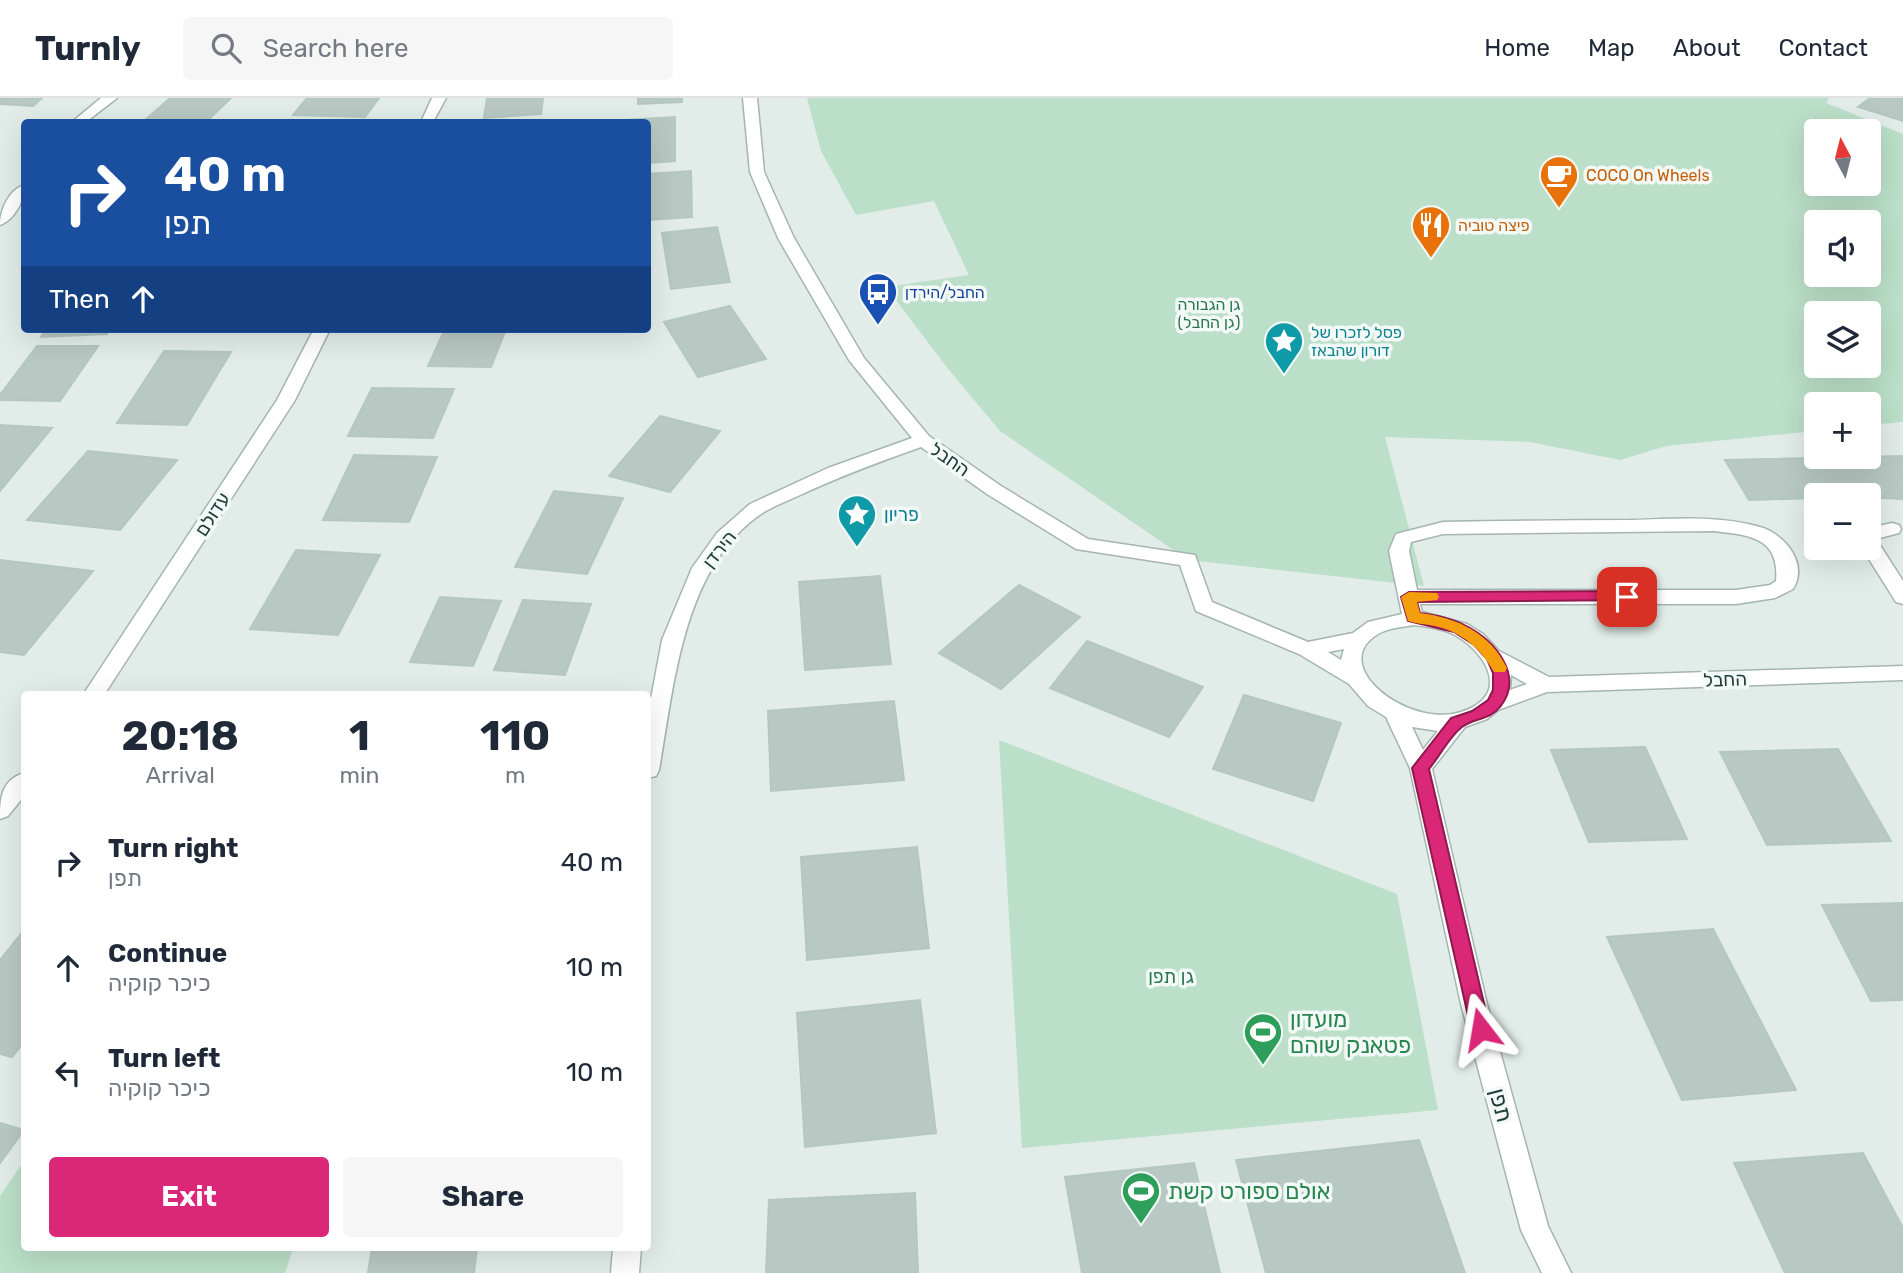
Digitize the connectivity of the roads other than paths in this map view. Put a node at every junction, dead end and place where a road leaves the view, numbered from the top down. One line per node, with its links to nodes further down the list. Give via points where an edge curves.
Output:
1 (110, 98): 4 (street)
2 (439, 98): 5 (street)
3 (750, 98): 9 (street, החבל, via 757,172 786,238 857,360)
4 (82, 119)
5 (428, 119)
6 (21, 193): 7 (street)
7 (0, 221)
8 (320, 333): 22 (street, עדולם, via 286,400)
9 (923, 440): 17 (street, החבל, via 1083,545 1188,560 1203,606); 26 (street, הירדן, via 834,472 757,508 724,537 702,568 672,640)
10 (1892, 529): 11 (street)
11 (1881, 531)
12 (1880, 560): 14 (street)
13 (1409, 597): 13 (street, via 1735,597 1775,592 1786,584 1789,570 1785,553 1770,537 1746,528 1443,528 1403,538 1399,551); 15 (street)
14 (1903, 597)
15 (1413, 618): 16 (street, via 1370,627); 18 (street, via 1459,629)
16 (1356, 640): 17 (street); 20 (street, via 1350,656)
17 (1307, 649): 20 (street, החבל)
18 (1493, 656): 21 (street); 23 (street, via 1501,673 1501,690)
19 (1903, 673): 21 (street, החבל)
20 (1355, 678): 24 (street, via 1364,691)
21 (1546, 685): 23 (street, החבל)
22 (96, 691)
23 (1493, 704): 25 (street)
24 (1394, 712): 25 (street, via 1433,723); 27 (street, תפן)
25 (1457, 722): 27 (street)
26 (651, 741)
27 (1421, 768): 32 (street, תפן, via 1474,1004 1535,1230)
28 (21, 785): 29 (street)
29 (0, 810)
30 (626, 1251): 31 (street)
31 (625, 1273)
32 (1557, 1273)

